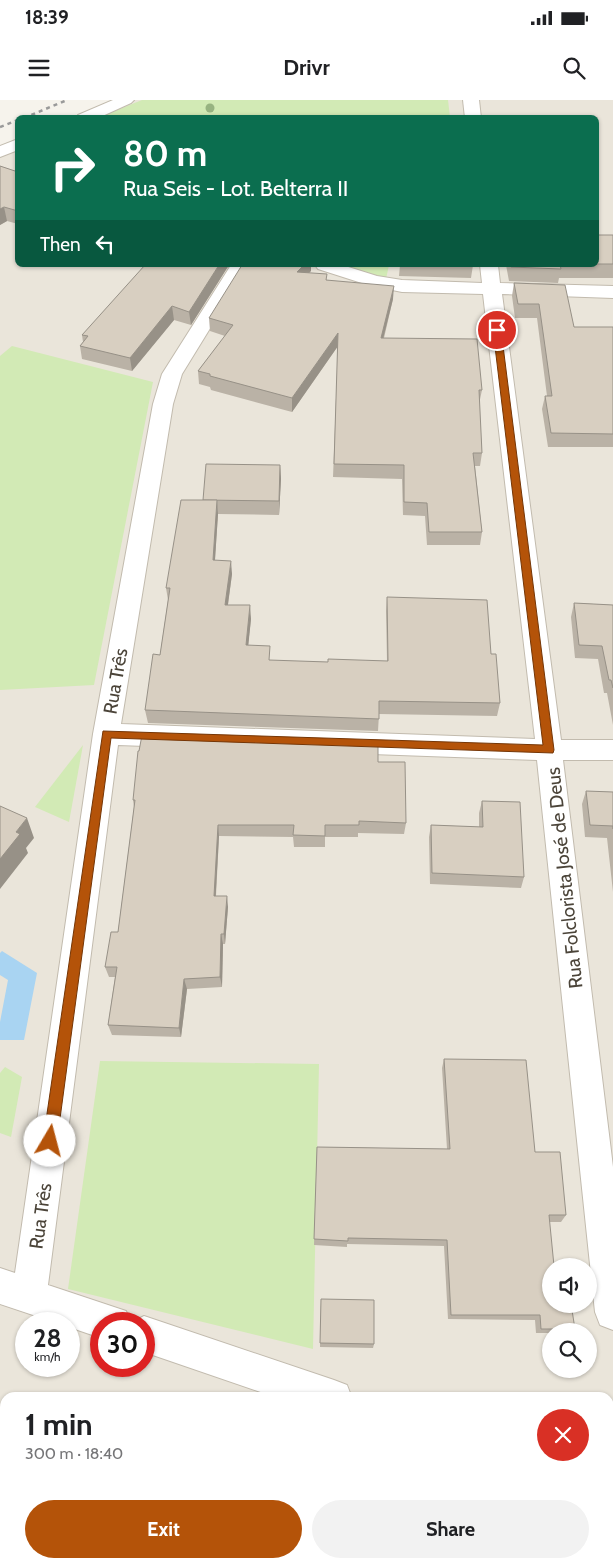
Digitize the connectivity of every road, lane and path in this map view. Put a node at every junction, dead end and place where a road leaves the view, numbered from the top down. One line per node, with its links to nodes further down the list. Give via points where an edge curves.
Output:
1 (126, 100): 3 (street)
2 (471, 100): 4 (street)
3 (90, 115)
4 (473, 115)
5 (15, 147): 6 (street)
6 (3, 158)
7 (239, 267): 11 (street, Rua Três, via 166,388)
8 (330, 267): 9 (street, via 402,286)
9 (490, 278): 10 (street); 12 (street, Rua Folclorista José de Deus)
10 (613, 292)
11 (106, 734): 12 (street); 14 (street, Rua Três)
12 (549, 750): 13 (street); 15 (street, Rua Folclorista José de Deus)
13 (613, 750)
14 (14, 1291): 16 (street)
15 (613, 1312)
16 (90, 1316)
17 (155, 1338): 18 (street)
18 (316, 1392)

